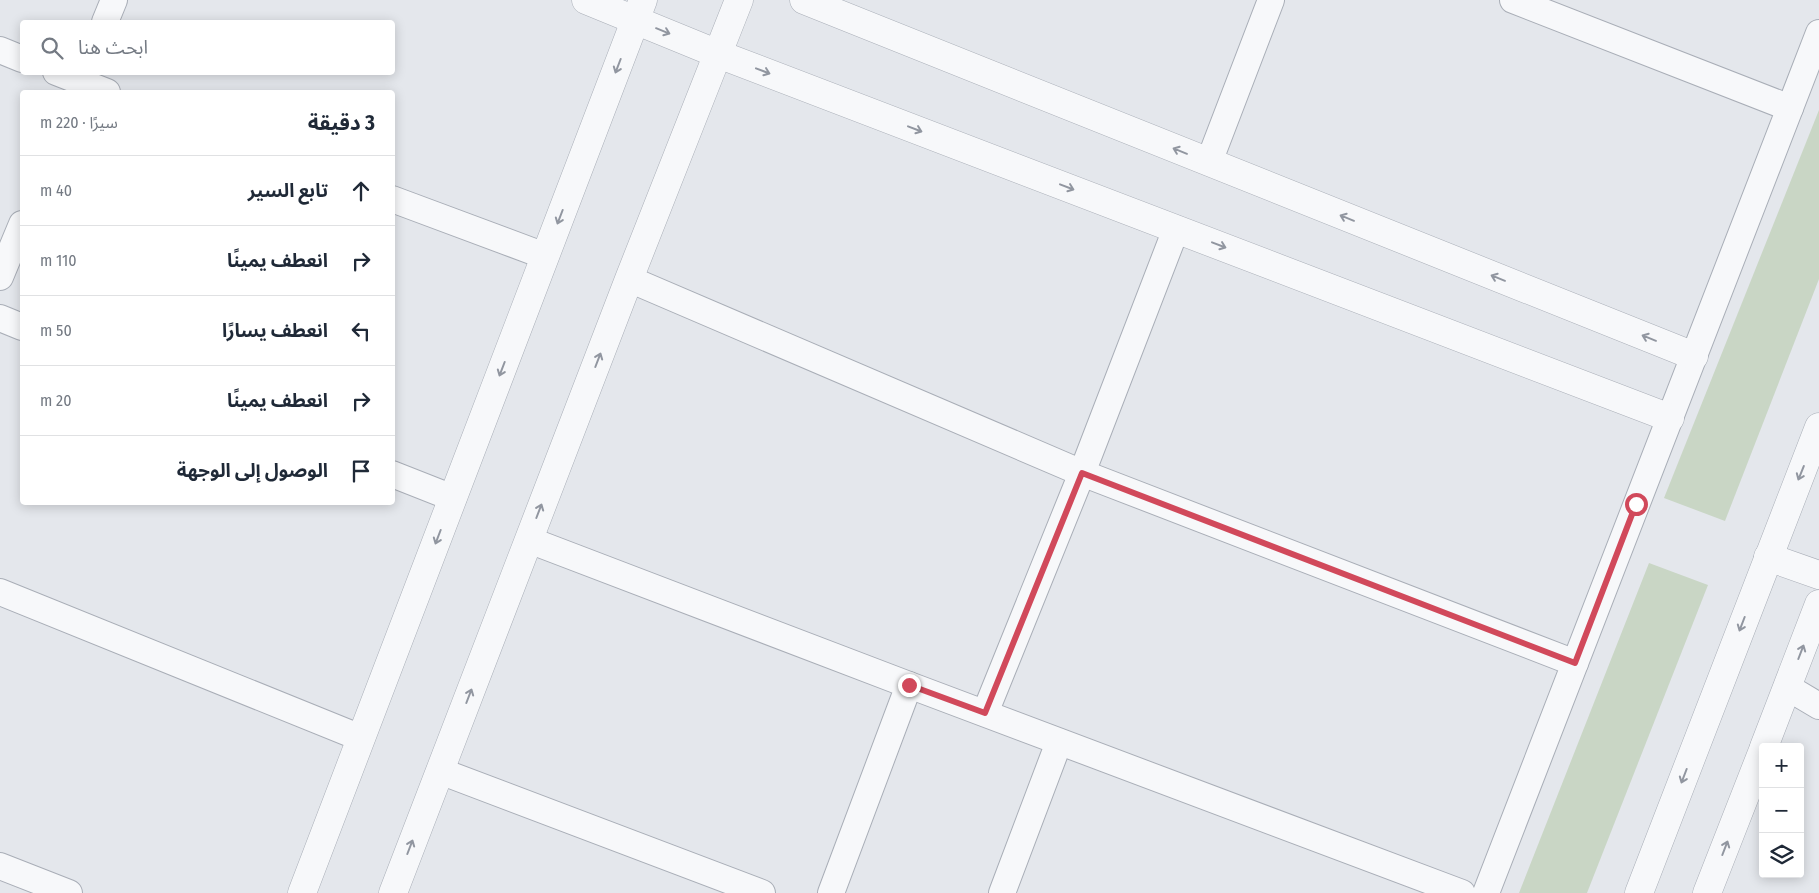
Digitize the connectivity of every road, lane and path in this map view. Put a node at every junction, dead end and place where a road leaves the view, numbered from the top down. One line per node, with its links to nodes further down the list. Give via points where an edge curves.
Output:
1 (114, 0): 8 (street)
2 (586, 0): 7 (street)
3 (739, 0): 11 (street)
4 (804, 0): 17 (street, one-way to 4)
5 (1270, 0): 17 (street)
6 (1513, 0): 16 (street)
7 (639, 10): 11 (street, one-way to 11); 21 (street, one-way to 21)
8 (106, 20)
9 (1819, 33): 16 (street)
10 (0, 50): 12 (street)
11 (718, 54): 20 (street, one-way to 20); 23 (street)
12 (20, 58)
13 (63, 75): 14 (street)
14 (82, 83): 15 (street)
15 (101, 90)
16 (1790, 108): 26 (street)
17 (1209, 162): 26 (street, one-way to 17)
18 (395, 200): 21 (street)
19 (20, 229): 22 (street)
20 (1176, 229): 27 (street, one-way to 27); 29 (street)
21 (545, 256): 31 (street, one-way to 31)
22 (0, 277)
23 (629, 279): 29 (street); 32 (street, one-way to 23)
24 (0, 318): 25 (street)
25 (20, 326)
26 (1694, 356): 27 (street)
27 (1670, 418): 37 (street)
28 (1819, 427): 33 (street, one-way to 33)
29 (1082, 473): 37 (street); 41 (street)
30 (395, 475): 31 (street)
31 (453, 498): 42 (street, one-way to 42)
32 (528, 540): 38 (street); 46 (street, one-way to 32)
33 (1768, 557): 34 (street); 56 (street, one-way to 56)
34 (1819, 575)
35 (0, 592): 42 (street)
36 (1819, 604): 39 (street, one-way to 36)
37 (1575, 663): 55 (street)
38 (909, 685): 41 (street); 52 (street)
39 (1787, 687): 40 (street); 44 (street)
40 (1819, 706)
41 (985, 713): 43 (street)
42 (361, 738): 49 (street)
43 (1059, 742): 53 (street); 54 (street)
44 (1765, 743)
45 (1759, 758): 57 (street, one-way to 45)
46 (440, 772): 50 (street, one-way to 46); 51 (street)
47 (0, 866): 48 (street)
48 (69, 893)
49 (302, 893)
50 (393, 893)
51 (762, 893)
52 (830, 893)
53 (1002, 893)
54 (1462, 893)
55 (1486, 893)
56 (1639, 893)
57 (1707, 893)

